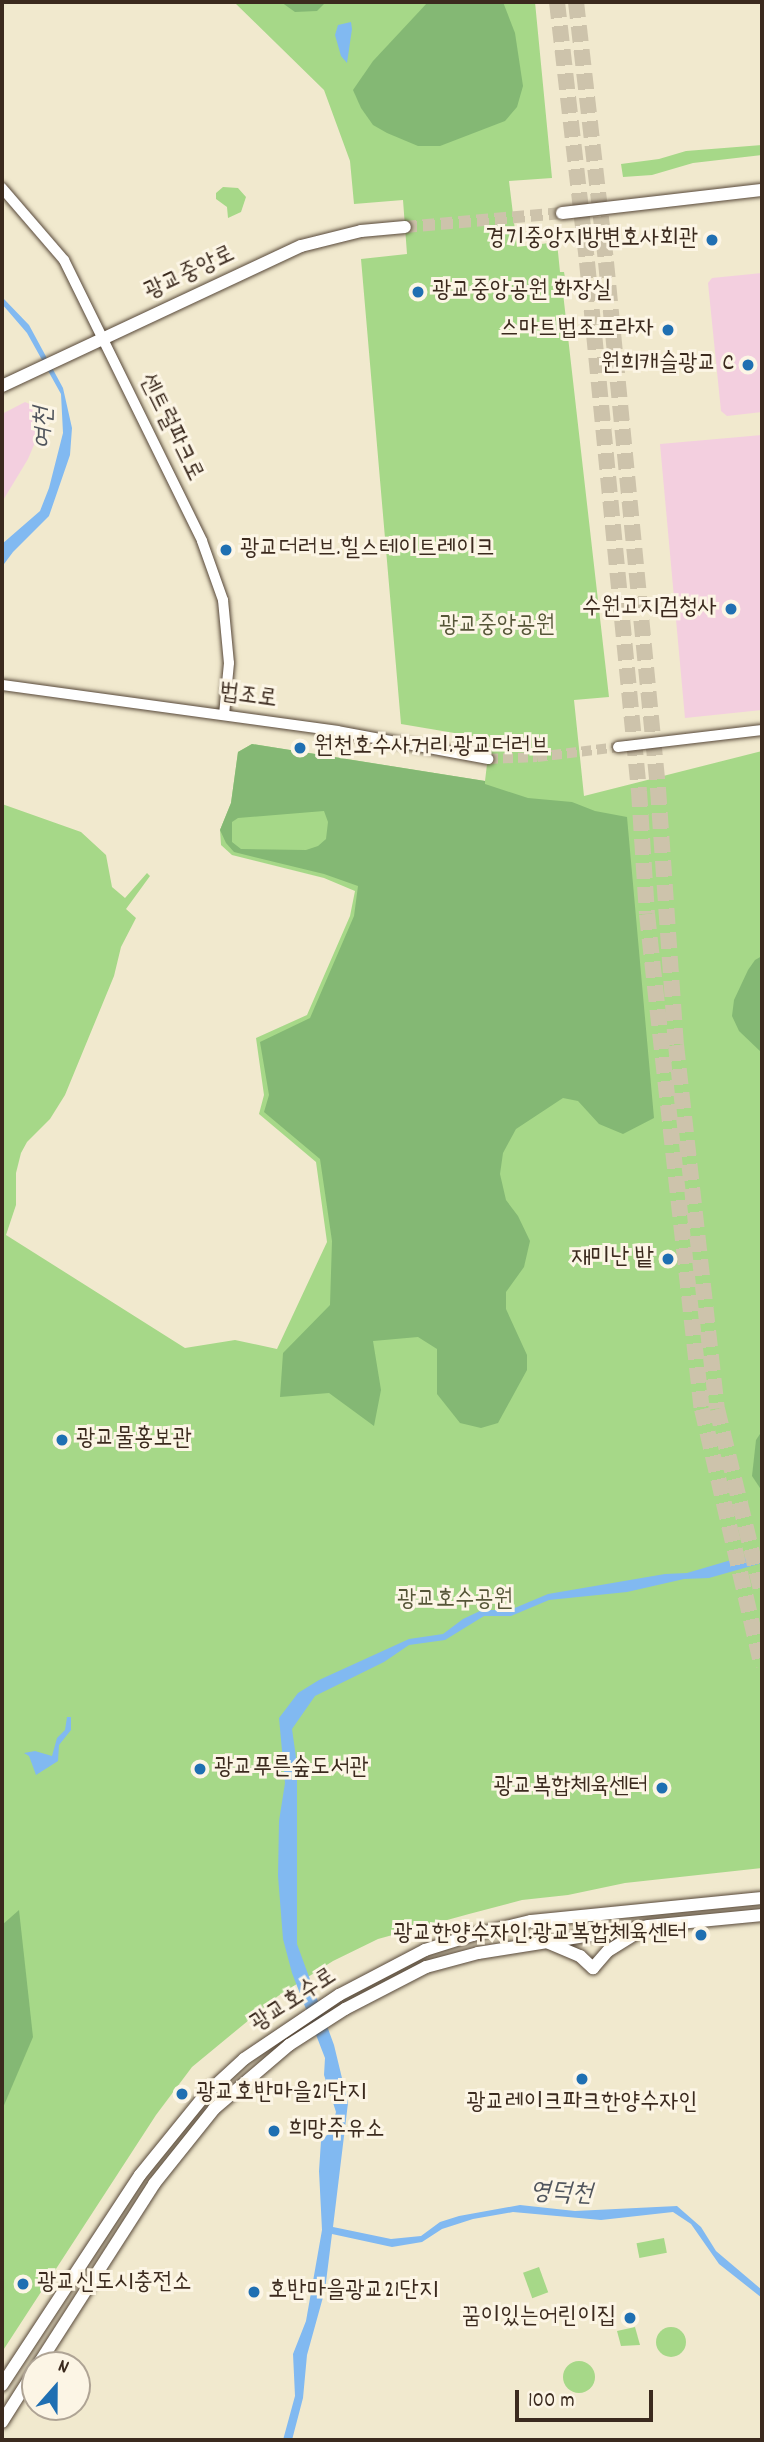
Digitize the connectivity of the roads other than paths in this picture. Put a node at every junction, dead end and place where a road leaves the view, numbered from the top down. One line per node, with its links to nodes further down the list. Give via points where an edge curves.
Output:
1 (2, 188): 5 (street, 센트럴파크로, via 64,260)
2 (762, 190): 3 (main road)
3 (562, 212)
4 (405, 227): 5 (main road, 광교중앙로, via 361,231 301,246)
5 (102, 338): 6 (main road, 광교중앙로); 8 (street, 센트럴파크로, via 202,541 223,600 229,663)
6 (2, 386)
7 (2, 685): 8 (street, 법조로)
8 (223, 715): 11 (street, 법조로)
9 (762, 730): 10 (street)
10 (618, 747)
11 (488, 759)
12 (762, 1898): 17 (main road, 광교호수로, via 497,1929 425,1950 340,1995 244,2059 205,2095 140,2175)
13 (762, 1915): 14 (main road, 광교호수로)
14 (648, 1926): 15 (main road, 광교호수로); 15 (main road, via 619,1943 593,1968 561,1946)
15 (542, 1941): 16 (main road, 광교호수로, via 426,1968 345,2009 289,2045 214,2109 154,2184)
16 (47, 2351)
17 (2, 2385)
18 (21, 2392): 19 (main road)
19 (2, 2422)

